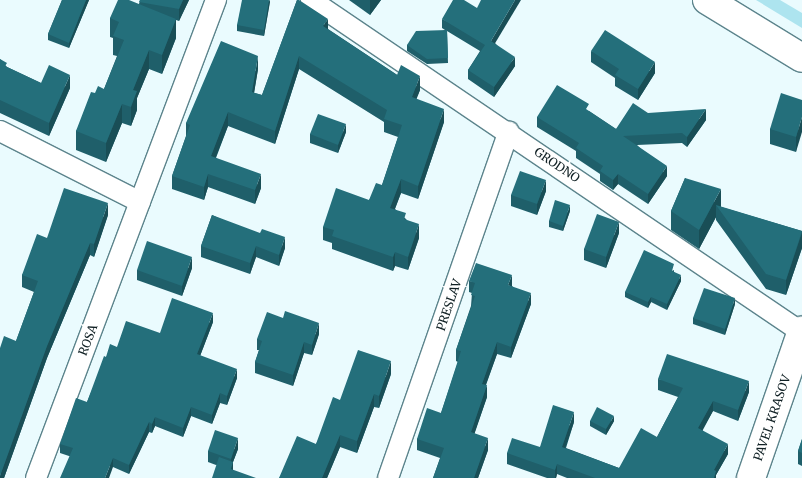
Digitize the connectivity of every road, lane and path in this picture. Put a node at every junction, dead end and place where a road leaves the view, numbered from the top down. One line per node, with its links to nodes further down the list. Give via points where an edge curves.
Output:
1 (216, 0): 7 (street, ROSA)
2 (311, 0): 6 (street, GRODNO)
3 (707, 0): 4 (main road)
4 (802, 58)
5 (0, 131): 7 (street)
6 (509, 132): 8 (street, GRODNO); 10 (street, PRESLAV)
7 (140, 202): 9 (street, ROSA)
8 (802, 331): 11 (main road, PAVEL KRASOV)
9 (36, 478)
10 (388, 478)
11 (751, 478)

